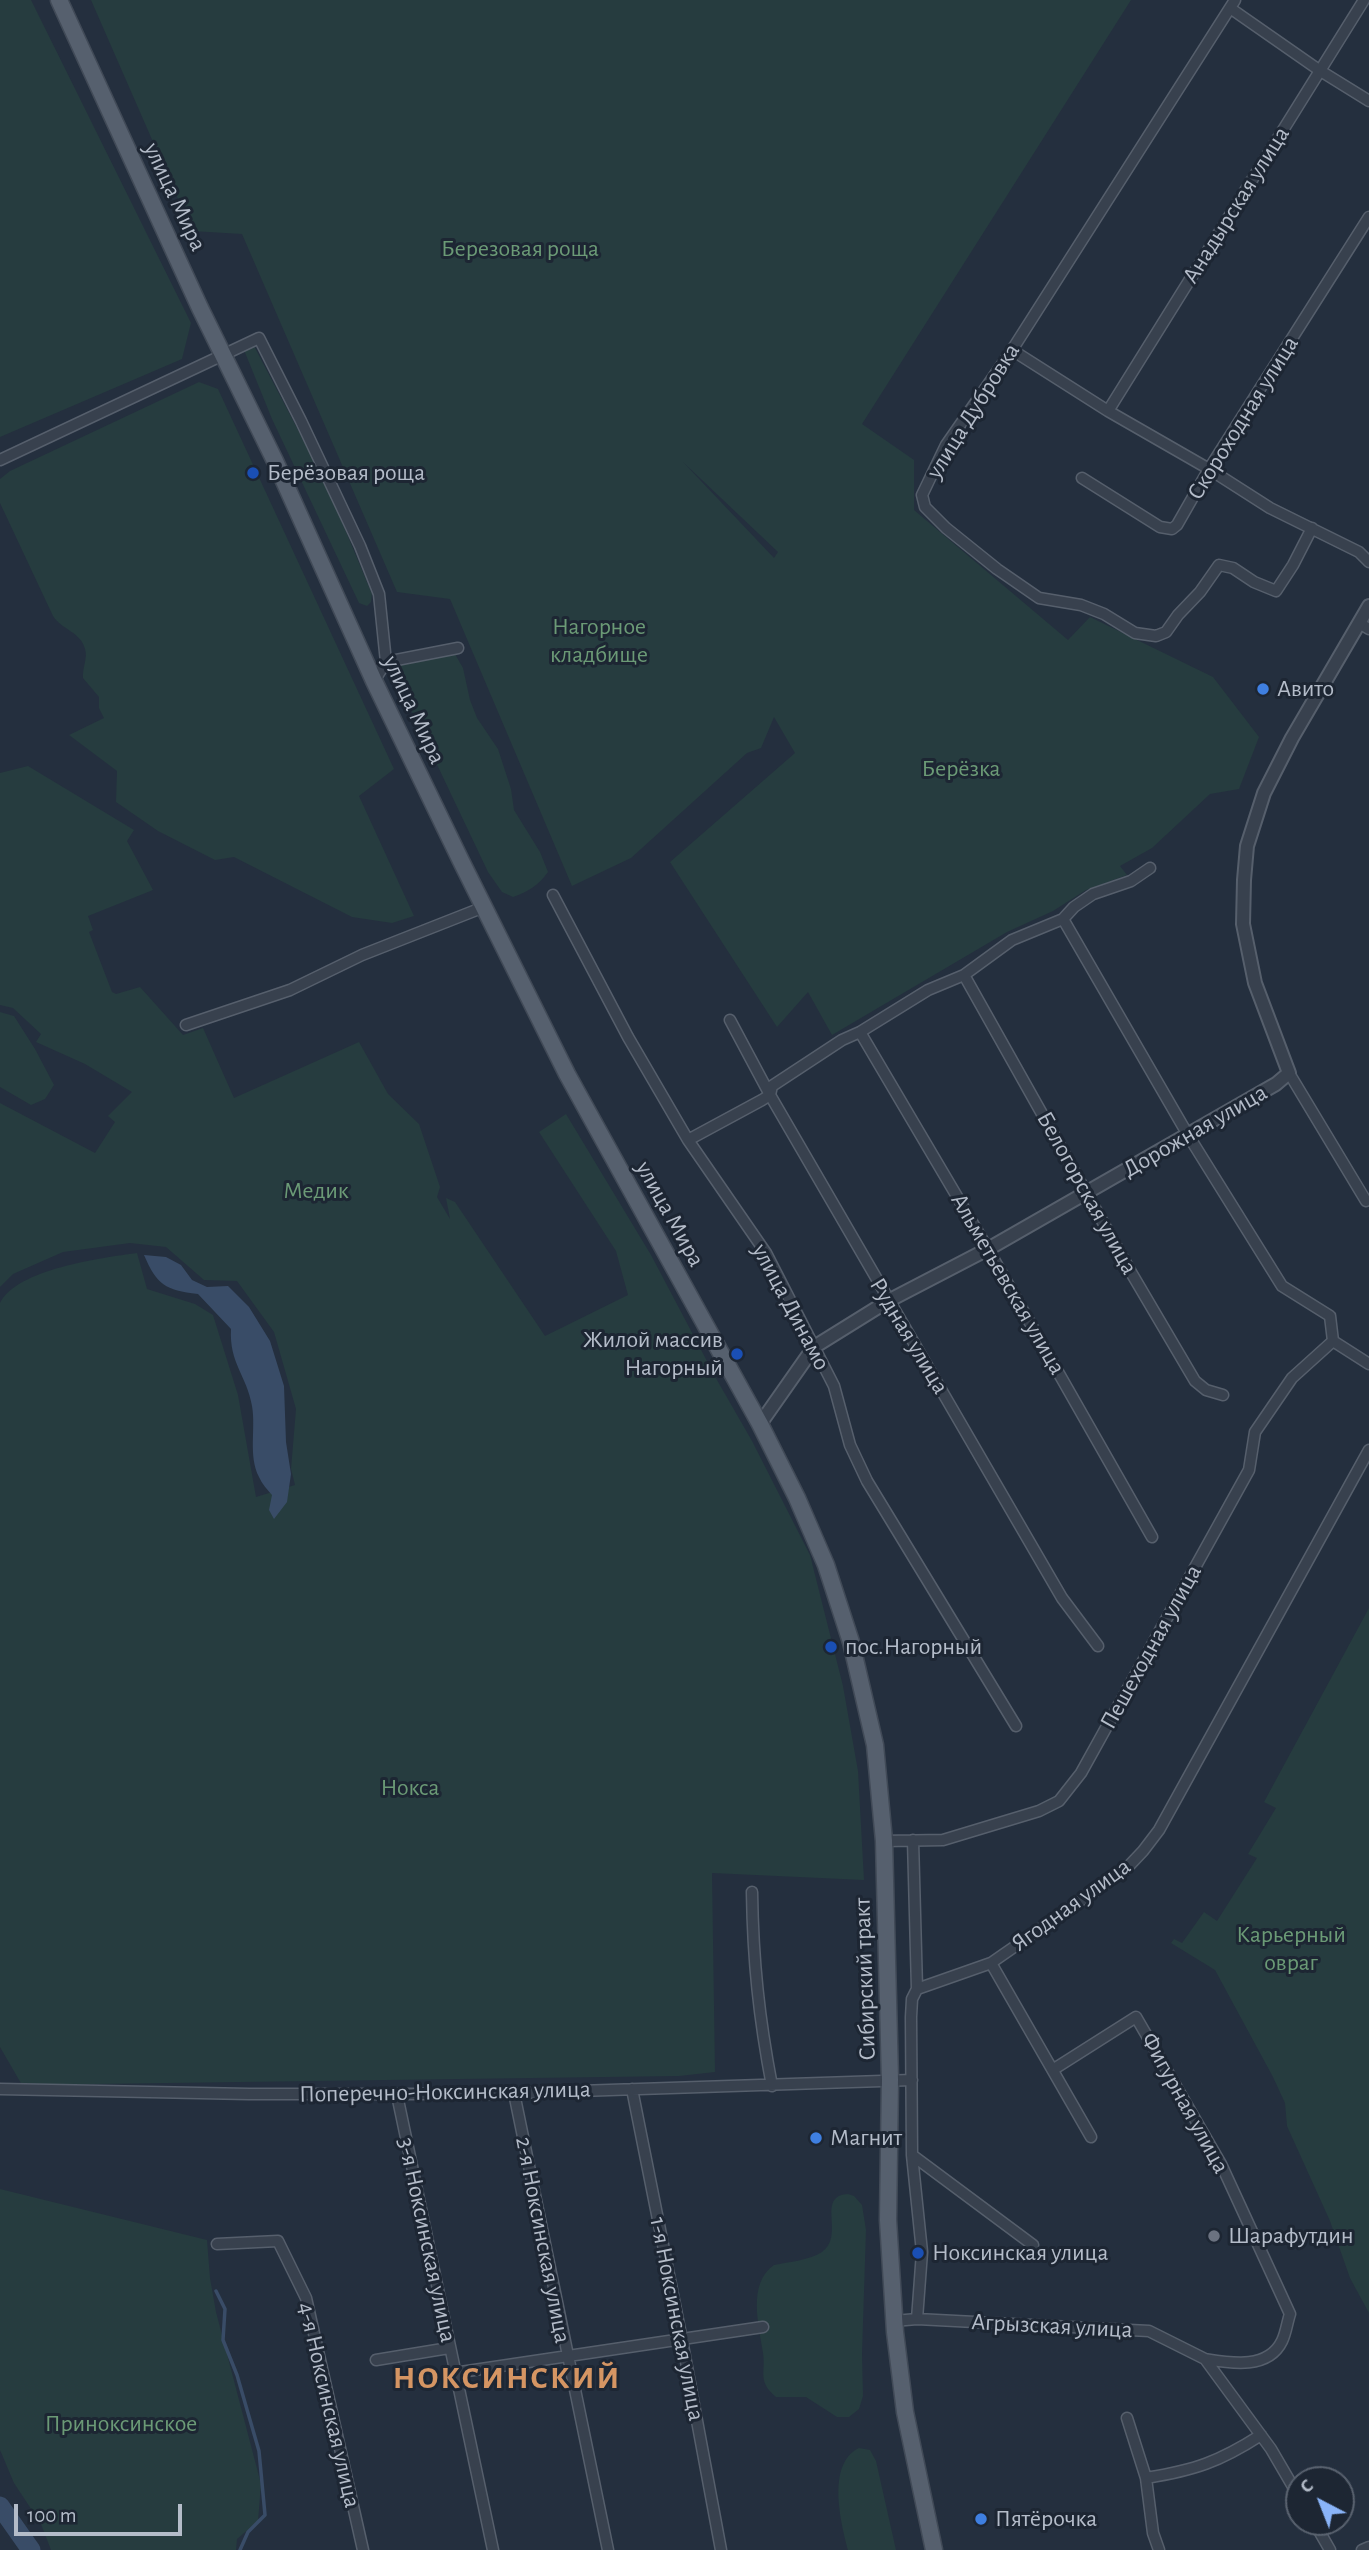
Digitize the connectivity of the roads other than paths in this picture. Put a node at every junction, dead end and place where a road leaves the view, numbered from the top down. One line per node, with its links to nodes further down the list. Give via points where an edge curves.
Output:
1 (59, 0): 8 (main road, улица Мира)
2 (1364, 0): 4 (street, Анадырская улица)
3 (1232, 4): 4 (street); 7 (street, улица Дубровка)
4 (1319, 70): 5 (street); 9 (street, Анадырская улица)
5 (1369, 101)
6 (1369, 217): 11 (street, Скороходная улица)
7 (1012, 349): 9 (street); 13 (street, улица Дубровка, via 946,445 922,495 925,507 946,528 1039,597 1081,605 1135,633 1156,636 1166,632 1219,565 1276,591)
8 (223, 355): 10 (street); 18 (street, via 259,338 302,421 379,594); 19 (main road, улица Мира)
9 (1108, 411): 11 (street)
10 (0, 460)
11 (1209, 469): 12 (street, Скороходная улица, via 1172,529 1160,527); 13 (street, via 1270,508)
12 (1082, 478)
13 (1312, 527): 14 (street)
14 (1369, 562)
15 (1369, 606): 16 (street, Дорожная улица)
16 (1364, 626): 28 (street, Дорожная улица, via 1292,738 1264,793 1248,846 1243,923 1255,983)
17 (458, 648): 18 (street)
18 (386, 662): 19 (street)
19 (374, 681): 22 (main road, улица Мира)
20 (1150, 868): 23 (street, via 1131,881 1093,894)
21 (553, 895): 31 (street, улица Динамо)
22 (484, 906): 26 (street, via 362,955 290,990); 40 (main road, улица Мира, via 567,1074)
23 (1063, 919): 24 (street, via 1012,940); 30 (street)
24 (964, 975): 27 (street, via 928,990); 32 (street, Белогорская улица)
25 (730, 1020): 29 (street, Рудная улица)
26 (186, 1026)
27 (860, 1032): 29 (street, via 772,1086); 34 (street, Альметьевская улица)
28 (1289, 1073): 30 (street, Дорожная улица); 33 (street)
29 (770, 1095): 31 (street); 35 (street, Рудная улица)
30 (1188, 1135): 32 (street, Дорожная улица); 36 (street, via 1282,1286 1330,1316)
31 (688, 1140): 37 (street, улица Динамо, via 766,1253)
32 (1088, 1193): 34 (street, Дорожная улица); 39 (street, Белогорская улица, via 1195,1381)
33 (1366, 1201)
34 (988, 1249): 35 (street, Дорожная улица); 42 (street, Альметьевская улица)
35 (888, 1301): 37 (street, Дорожная улица); 43 (street, Рудная улица, via 1062,1598)
36 (1333, 1341): 38 (street); 45 (street, Пешеходная улица, via 1292,1378 1255,1432 1250,1470 1081,1773 1059,1801 943,1840)
37 (814, 1347): 40 (street, Дорожная улица); 44 (street, улица Динамо, via 834,1386 850,1446 867,1481)
38 (1369, 1364)
39 (1223, 1395)
40 (760, 1424): 46 (main road, Сибирский тракт, via 826,1565 851,1642 875,1745)
41 (1369, 1450): 48 (street, Ягодная улица, via 1159,1830 1125,1870)
42 (1152, 1537)
43 (1098, 1646)
44 (1016, 1726)
45 (913, 1840): 46 (street, Пешеходная улица); 49 (street)
46 (884, 1841): 51 (main road, Сибирский тракт)
47 (752, 1892): 53 (street, via 753,1956)
48 (991, 1963): 49 (street, Ягодная улица); 50 (street)
49 (917, 1989): 52 (street, via 911,2017)
50 (1054, 2069): 58 (street); 69 (street, Фигурная улица, via 1136,2017 1221,2164 1290,2314 1282,2342 1270,2355 1243,2364)
51 (890, 2080): 52 (street, Поперечно-Ноксинская улица); 53 (street, Поперечно-Ноксинская улица); 63 (main road, Сибирский тракт, via 888,2220)
52 (912, 2080): 59 (street)
53 (772, 2086): 54 (street, Поперечно-Ноксинская улица)
54 (632, 2089): 56 (street, Поперечно-Ноксинская улица); 65 (street, 1-я Ноксинская улица)
55 (5, 2090): 57 (street, Поперечно-Ноксинская улица)
56 (514, 2094): 57 (street, Поперечно-Ноксинская улица); 67 (street, 2-я Ноксинская улица)
57 (397, 2095): 66 (street, 3-я Ноксинская улица)
58 (1091, 2137)
59 (912, 2155): 61 (street); 62 (street, via 922,2252)
60 (218, 2244): 76 (street, 4-я Ноксинская улица, via 278,2241 306,2298)
61 (1033, 2245)
62 (917, 2319): 63 (street, Агрызская улица); 69 (street, Агрызская улица, via 1149,2331)
63 (894, 2321): 80 (main road, Сибирский тракт, via 905,2412)
64 (763, 2327): 65 (street)
65 (682, 2340): 67 (street); 79 (street, 1-я Ноксинская улица)
66 (449, 2348): 68 (street); 70 (street, 3-я Ноксинская улица)
67 (566, 2356): 70 (street); 78 (street, 2-я Ноксинская улица)
68 (376, 2360)
69 (1205, 2360): 72 (street, Агрызская улица)
70 (454, 2373): 77 (street, 3-я Ноксинская улица)
71 (1127, 2418): 74 (street)
72 (1261, 2435): 73 (street, Агрызская улица); 74 (street, via 1202,2467)
73 (1285, 2474)
74 (1146, 2478): 81 (street)
75 (1369, 2547): 82 (street)
76 (363, 2550)
77 (493, 2550)
78 (608, 2550)
79 (721, 2550)
80 (934, 2550)
81 (1159, 2550)
82 (1362, 2550)

